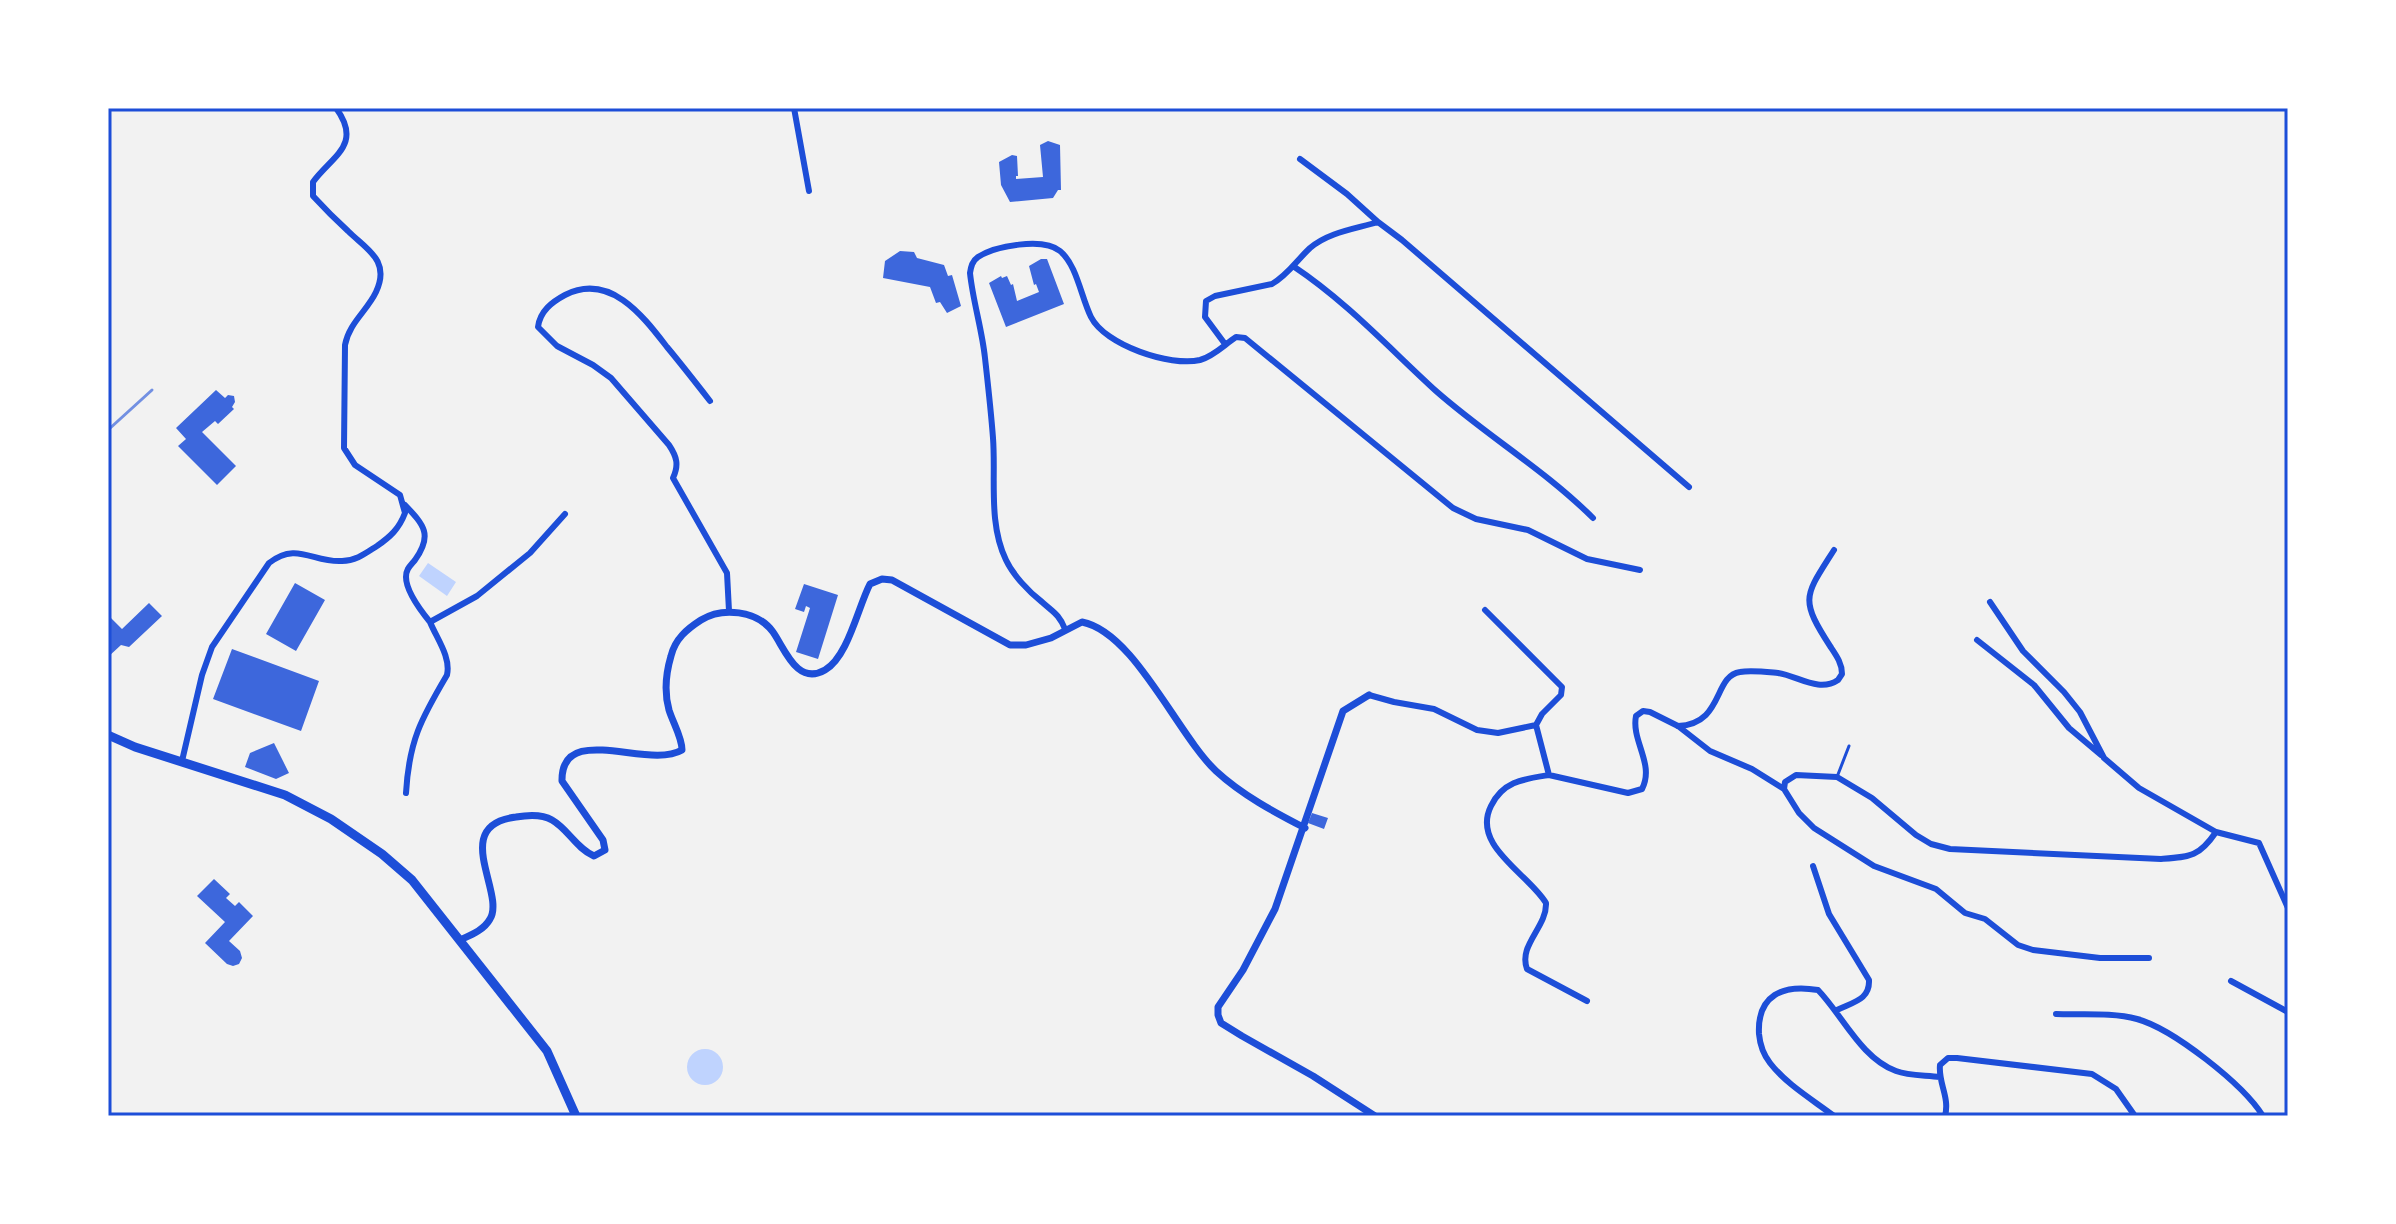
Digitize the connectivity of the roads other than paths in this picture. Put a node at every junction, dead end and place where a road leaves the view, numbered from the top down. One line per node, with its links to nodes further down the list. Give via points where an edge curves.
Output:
1 (336, 108): 10 (street, via 346,143 313,182 313,196 370,248 381,276 347,333 344,448 355,465 393,488)
2 (794, 108): 4 (street)
3 (1300, 159): 5 (street)
4 (809, 191)
5 (1378, 222): 6 (street, via 1327,237); 9 (street)
6 (1293, 266): 7 (street, via 1272,284 1206,301 1205,317); 12 (street, via 1381,336 1438,392 1564,488)
7 (1225, 344): 14 (street, via 1236,337 1250,341 1453,508 1476,519 1528,530 1587,559); 19 (street, via 1192,361 1144,355 1096,325 1067,260 1046,244 1003,248 972,263 991,412 999,539 1006,561 1061,617)
8 (710, 401): 17 (street, via 643,316 611,293 572,292 551,302 539,318 538,327 557,346 611,378 676,455 673,478 727,573)
9 (1689, 487)
10 (405, 505): 18 (street, via 425,535 405,580); 27 (street, via 401,524 390,537 360,557 342,562 293,552 269,563 212,647)
11 (565, 514): 18 (street, via 530,553 477,596)
12 (1593, 518)
13 (1834, 550): 23 (street, via 1807,598 1840,662 1838,680 1821,685 1779,673 1738,672 1706,716)
14 (1640, 570)
15 (1990, 602): 26 (street, via 2023,651 2080,712)
16 (1485, 610): 22 (street, via 1562,687)
17 (729, 611): 19 (street, via 764,624 792,664 813,673 832,665 870,584 882,579 1010,645 1051,638); 36 (street, via 711,613 690,626 673,649 666,688 682,750 647,755 587,749 566,762 562,781 605,850 594,856 586,852 547,818 499,821 482,846 493,900 491,916 477,932)
18 (430, 622): 31 (street, via 449,667 417,727)
19 (1065, 629): 32 (street, via 1082,622 1121,645 1218,773)
20 (1977, 640): 26 (street, via 2034,685 2069,728)
21 (1369, 695): 22 (street, via 1434,709 1477,730 1498,733); 32 (street, via 1343,711)
22 (1536, 725): 28 (street)
23 (1678, 726): 28 (street, via 1650,712 1636,716 1647,777 1642,789 1628,793); 30 (street, via 1710,751)
24 (108, 735): 27 (main road)
25 (1849, 746): 29 (lane)
26 (2104, 758): 33 (street, via 2139,788)
27 (182, 761): 36 (main road, via 285,795 343,827 412,880)
28 (1549, 775): 39 (street, via 1506,785 1493,802 1487,824 1497,849 1546,903 1545,916 1526,951 1527,969)
29 (1837, 777): 30 (street, via 1796,775); 33 (street, via 1916,835 1950,849 2173,858 2199,852)
30 (1784, 789): 37 (street, via 1814,828 1874,866 1936,889 2025,948)
31 (406, 793)
32 (1305, 828): 45 (street, via 1275,909 1218,1015 1221,1023)
33 (2216, 832): 35 (street, via 2259,843)
34 (1813, 866): 40 (street, via 1829,914 1869,980 1865,997)
35 (2288, 908)
36 (460, 940): 44 (main road, via 547,1051)
37 (2149, 958)
38 (2231, 981): 41 (street)
39 (1587, 1001)
40 (1837, 1010): 43 (street, via 1879,1062 1904,1073); 46 (street, via 1818,990 1789,989 1765,1003 1759,1021 1768,1061)
41 (2288, 1012)
42 (2056, 1014): 49 (street, via 2127,1017 2157,1028 2237,1085)
43 (1940, 1077): 47 (street, via 1947,1097); 48 (street, via 1940,1065 1957,1058 2082,1071 2116,1089)
44 (576, 1116)
45 (1375, 1116)
46 (1834, 1116)
47 (1945, 1116)
48 (2135, 1116)
49 (2263, 1116)

